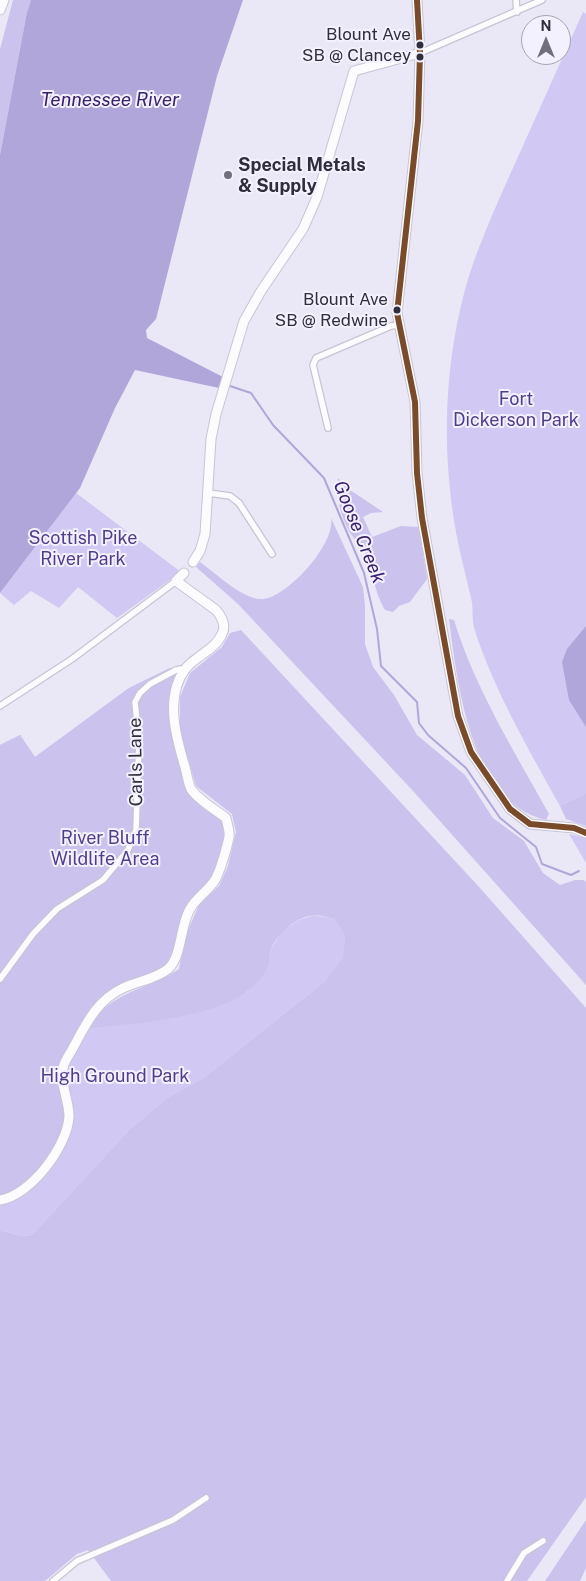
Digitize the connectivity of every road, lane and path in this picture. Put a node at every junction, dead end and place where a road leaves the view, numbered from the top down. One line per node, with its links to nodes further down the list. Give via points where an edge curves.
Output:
1 (4, 0): 5 (street)
2 (418, 0): 7 (street)
3 (516, 0): 6 (street)
4 (542, 0): 6 (street)
5 (0, 10)
6 (517, 12): 7 (street)
7 (420, 53): 8 (street, via 418,121 397,301); 10 (street, via 354,71 317,197 303,229 244,321 216,414 211,439)
8 (398, 325): 9 (street, via 316,358 313,365); 17 (street, via 415,402 422,518 462,734 481,769 510,809 530,824 574,828)
9 (328, 428)
10 (209, 493): 11 (street, via 230,496 239,503); 12 (street, via 203,543)
11 (272, 554)
12 (193, 562)
13 (184, 573): 14 (street)
14 (176, 581): 15 (street, via 211,606 223,621 223,633 218,640); 16 (street, via 72,659)
15 (186, 668): 18 (street, Carls Lane, via 150,684 135,702 139,740 136,830 128,850 103,880 58,909 33,934); 19 (street, via 174,698 174,731 191,790 226,818 229,837 215,880 190,909 170,968 122,988 89,1017 63,1066 63,1089 69,1114 56,1151 40,1175 19,1192)
16 (0, 706)
17 (586, 833)
18 (0, 980)
19 (0, 1200)
20 (206, 1498): 22 (street, via 173,1520 77,1561)
21 (543, 1541): 23 (street, via 524,1553)
22 (53, 1581)
23 (507, 1581)

